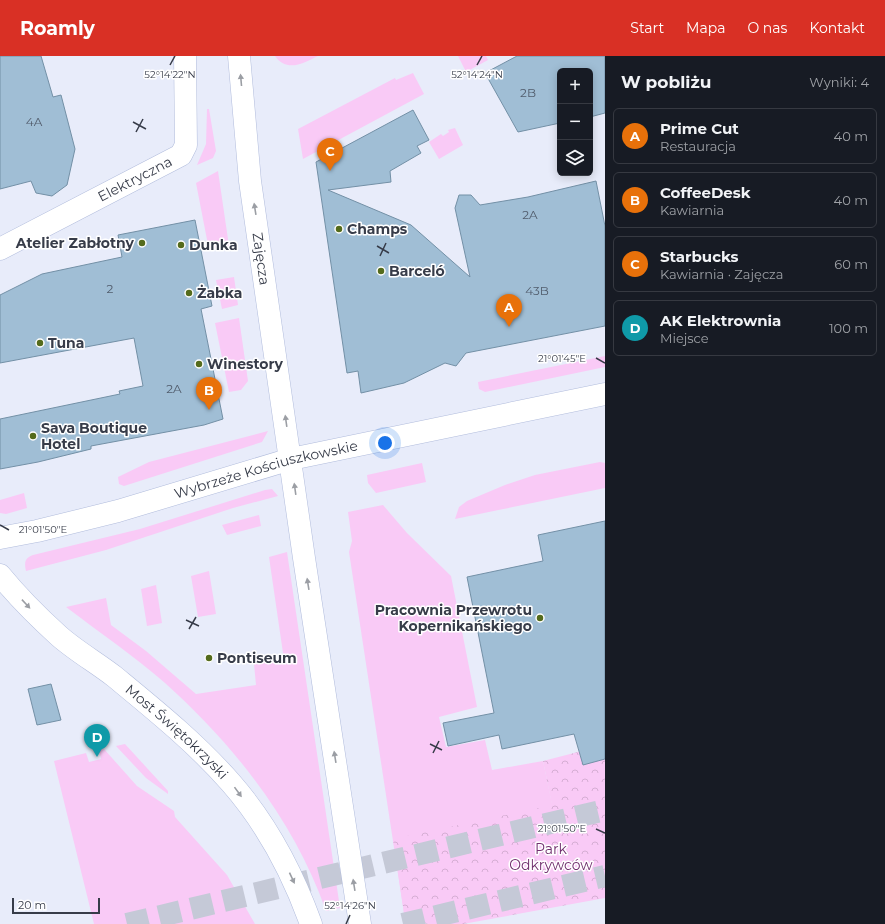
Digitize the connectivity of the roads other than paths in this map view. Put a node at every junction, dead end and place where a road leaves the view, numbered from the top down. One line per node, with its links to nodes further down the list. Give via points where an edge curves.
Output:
1 (186, 56): 3 (street, Elektryczna, via 186,145 181,155)
2 (239, 56): 5 (street, Zajęcza, one-way to 2, via 250,181)
3 (0, 249)
4 (605, 394): 5 (street, Wybrzeże Kościuszkowskie)
5 (292, 460): 6 (street, Wybrzeże Kościuszkowskie, via 118,511); 9 (street, one-way to 5, via 304,558)
6 (0, 538)
7 (0, 575): 8 (street, Most Świętokrzyski, one-way to 8, via 60,636 183,734 231,784 263,828 286,867)
8 (311, 924)
9 (360, 924)

